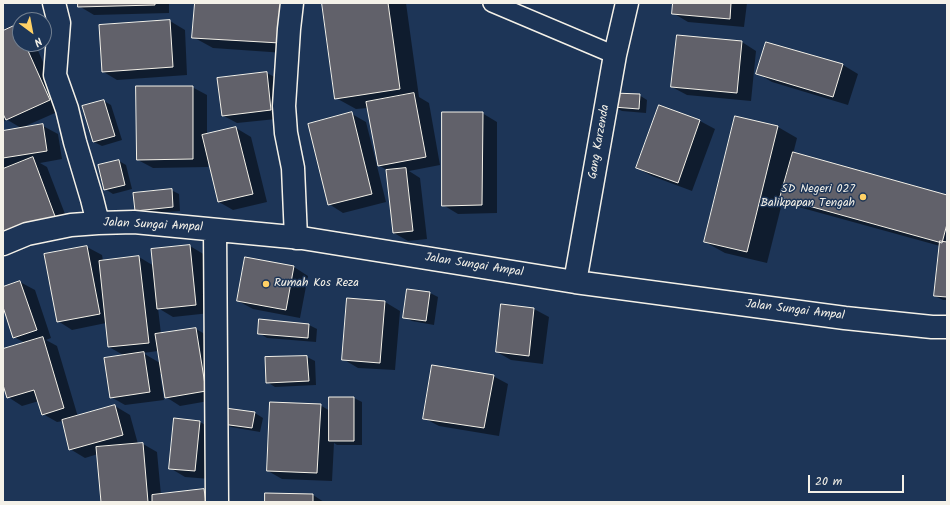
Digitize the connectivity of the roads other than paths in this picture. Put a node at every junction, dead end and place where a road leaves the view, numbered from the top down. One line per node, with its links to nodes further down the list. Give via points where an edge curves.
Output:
1 (54, 3): 6 (street, via 59,23 55,75 67,109)
2 (292, 3): 8 (street, via 284,106 293,168)
3 (492, 3): 5 (lane)
4 (627, 3): 5 (street, Gang Karzenda)
5 (615, 55): 10 (street, Gang Karzenda)
6 (98, 223): 7 (street, Jalan Sungai Ampal, via 134,222); 9 (street, Jalan Sungai Ampal, via 71,225 27,234)
7 (215, 230): 8 (street, Jalan Sungai Ampal); 12 (street)
8 (296, 238): 10 (street, Jalan Sungai Ampal)
9 (3, 244)
10 (575, 282): 11 (street, Jalan Sungai Ampal, via 845,318)
11 (947, 327)
12 (217, 502)

